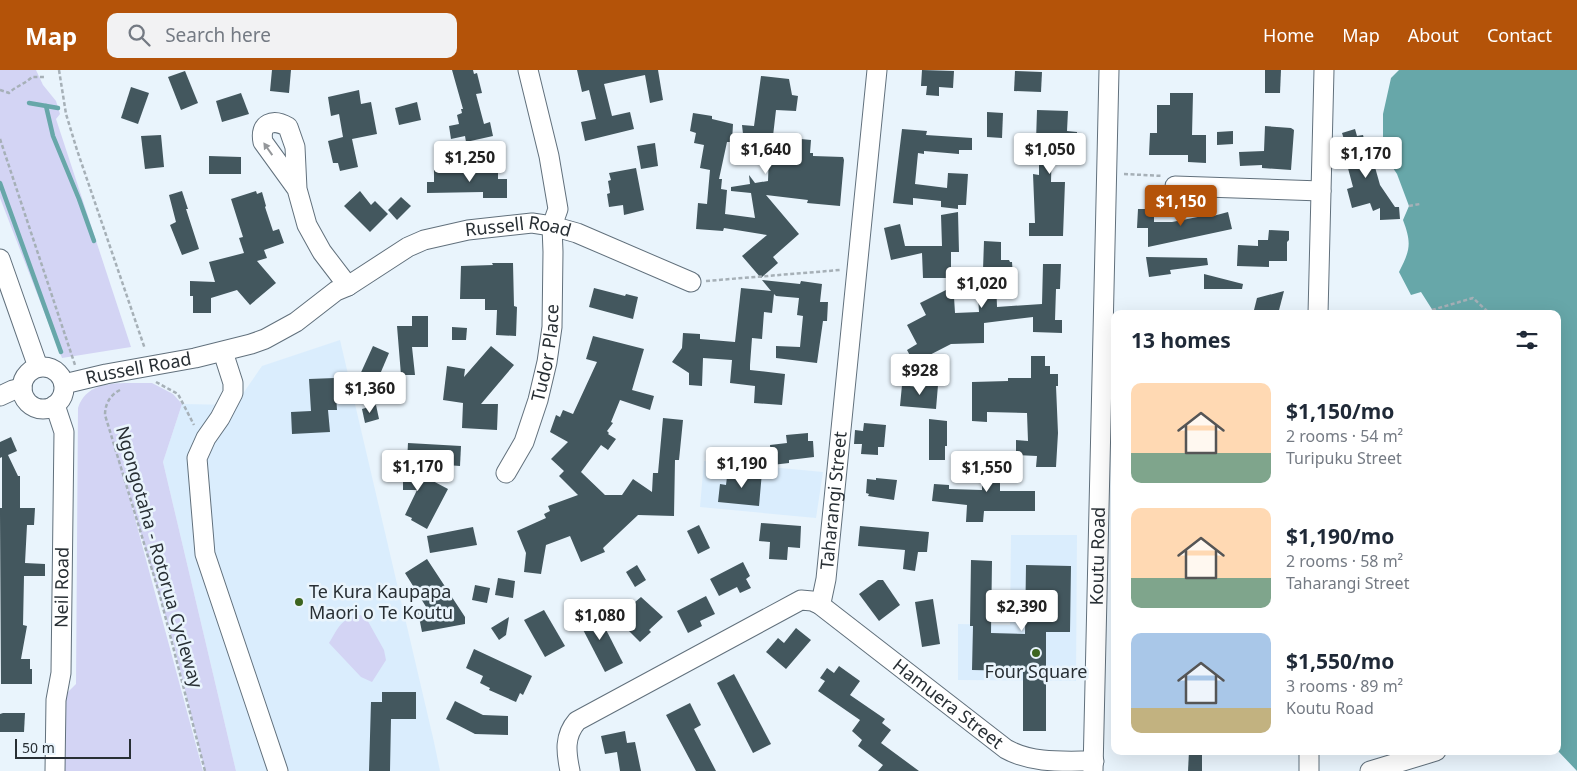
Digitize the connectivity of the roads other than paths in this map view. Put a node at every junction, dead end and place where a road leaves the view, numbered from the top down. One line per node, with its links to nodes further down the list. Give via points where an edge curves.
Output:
1 (528, 70): 8 (street, Tudor Place, via 558,208)
2 (877, 70): 21 (street, Taharangi Street, via 826,579)
3 (1109, 70): 20 (street, Koutu Road)
4 (1324, 70): 7 (street)
5 (1175, 186): 7 (street)
6 (297, 189): 11 (street, via 313,238)
7 (1321, 191): 12 (street)
8 (552, 226): 10 (street, Russell Road, via 575,232); 11 (street, Russell Road, via 532,223 468,230 424,240); 19 (street, Tudor Place, via 552,327 547,362 524,442)
9 (0, 259): 14 (street)
10 (691, 282)
11 (348, 286): 13 (street, Russell Road, via 265,339)
12 (1318, 310)
13 (223, 352): 15 (street, Russell Road); 26 (street, via 234,383 233,393 197,458 205,554)
14 (38, 367): 15 (street, via 50,368); 16 (street, via 26,375)
15 (73, 382): 18 (street)
16 (22, 388): 17 (street); 18 (street, via 23,396 33,407 40,409)
17 (0, 396)
18 (55, 405): 25 (street, Neil Road, via 64,432 61,673 56,700)
19 (506, 473)
20 (1107, 535): 24 (street, Koutu Road)
21 (819, 604): 24 (street, Hamuera Street, via 1011,752 1030,759); 27 (street, via 801,600 577,721 567,739)
22 (1309, 755): 28 (street)
23 (1423, 755): 29 (street)
24 (1093, 766)
25 (55, 771)
26 (278, 771)
27 (570, 771)
28 (1309, 771)
29 (1370, 771)

